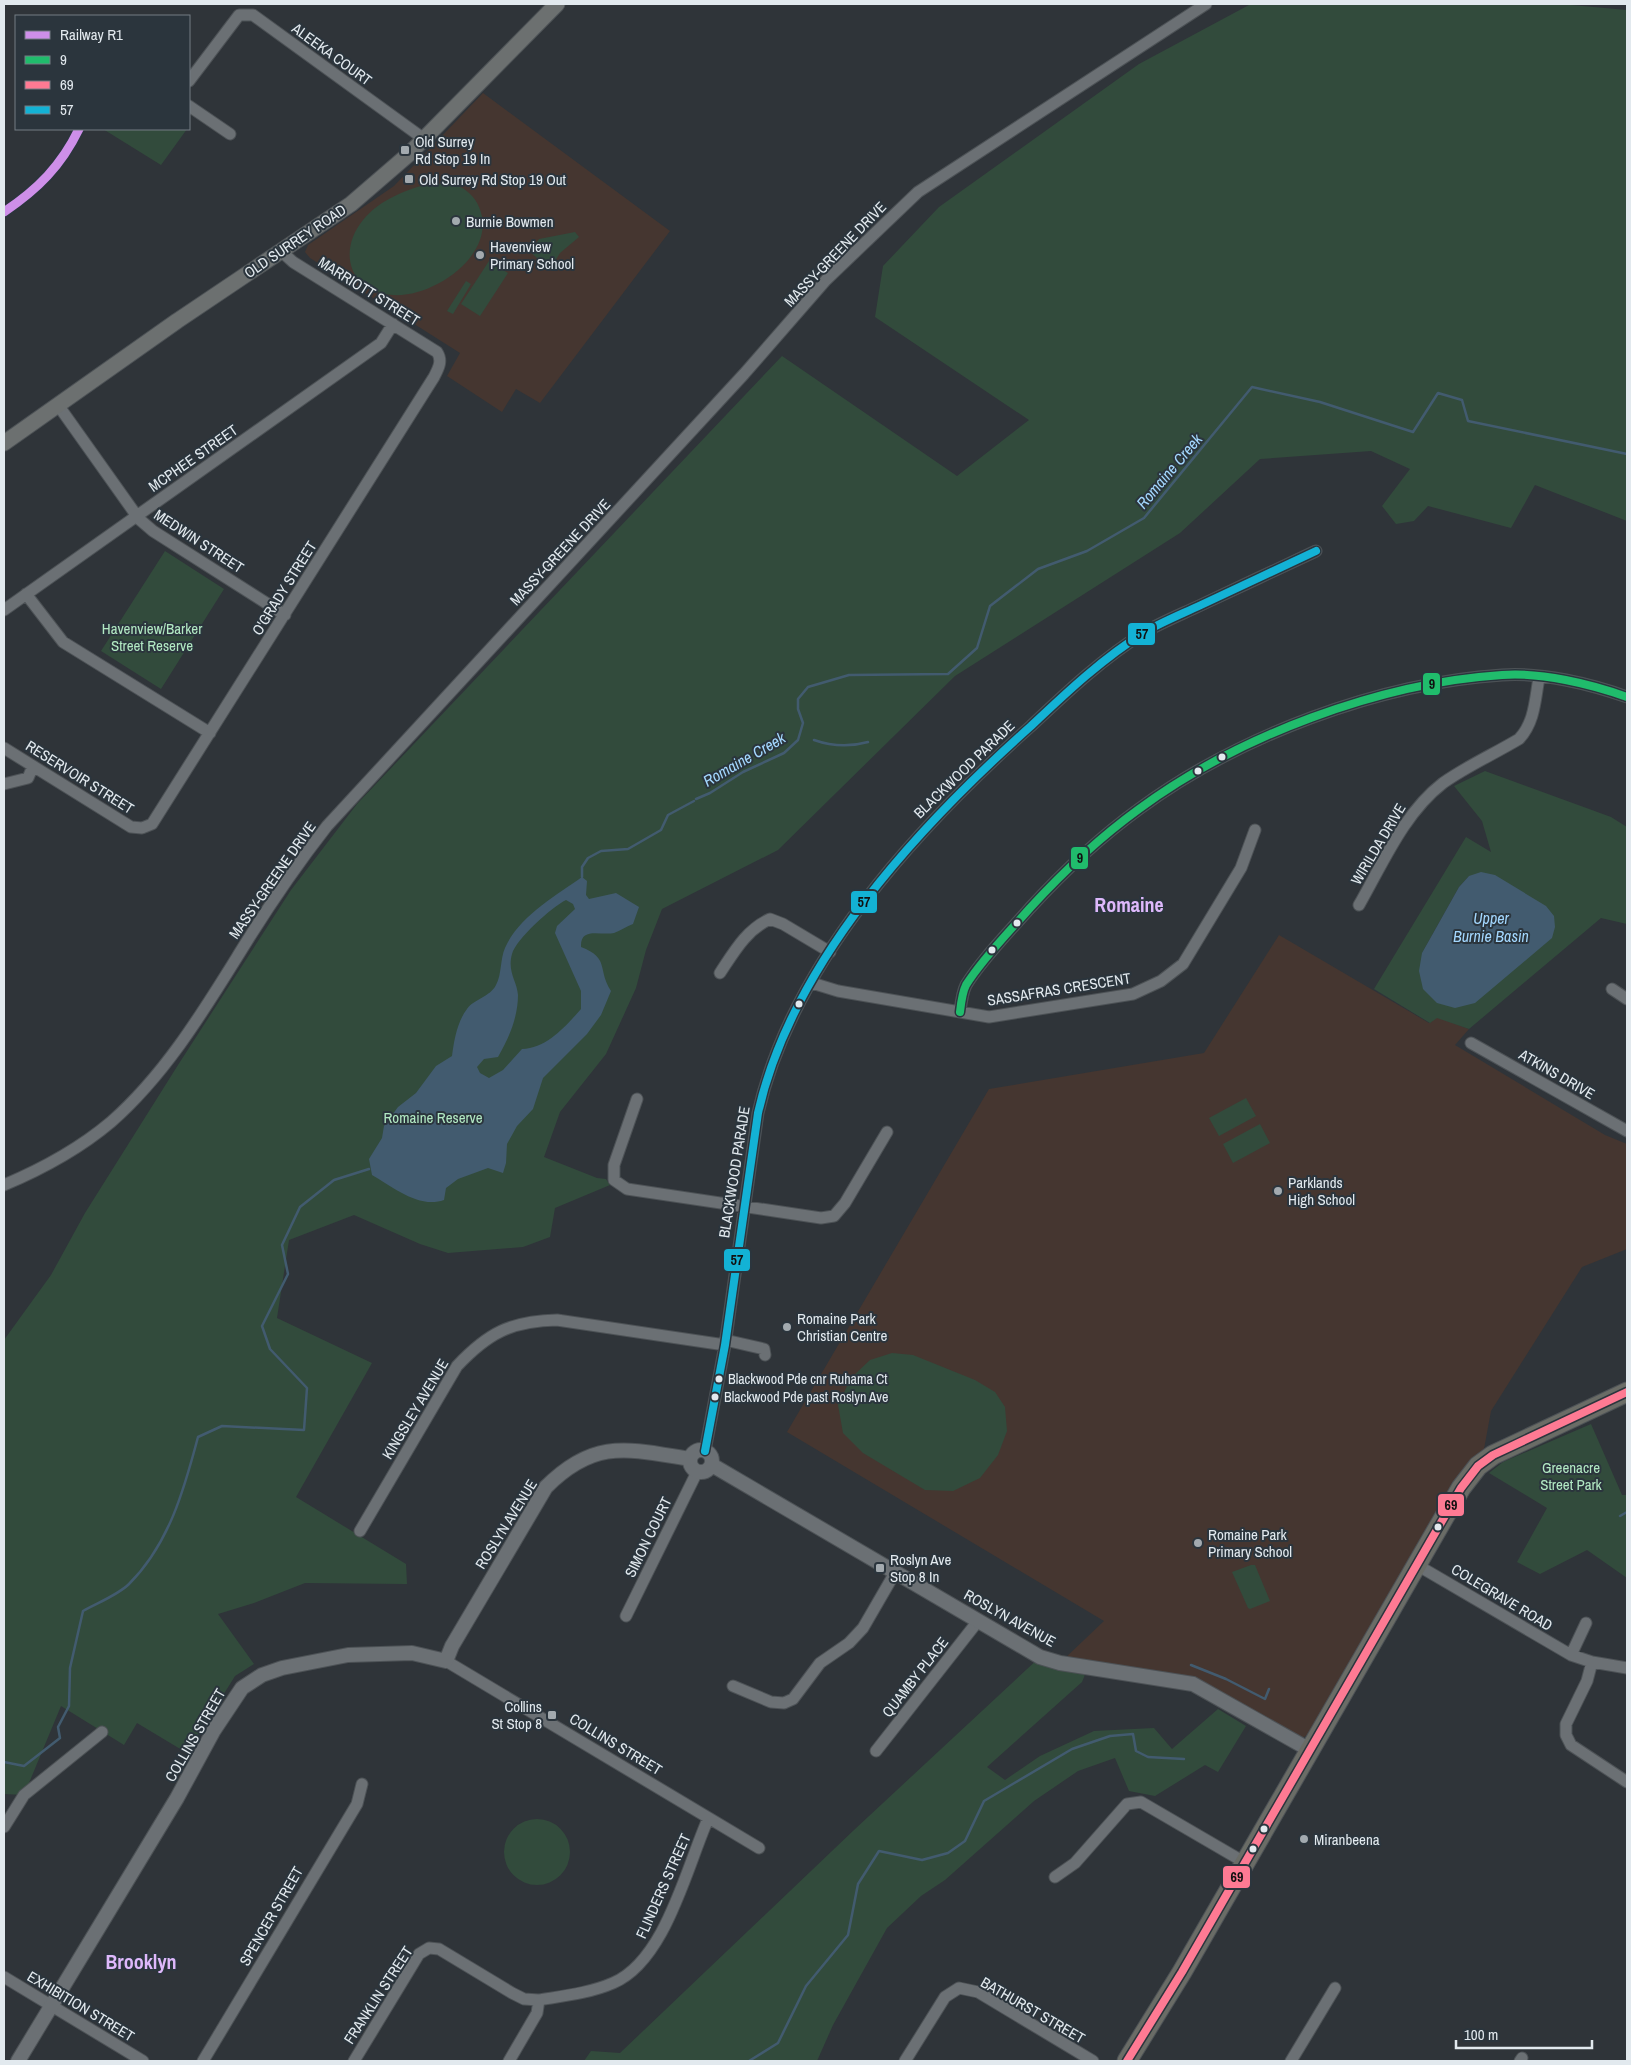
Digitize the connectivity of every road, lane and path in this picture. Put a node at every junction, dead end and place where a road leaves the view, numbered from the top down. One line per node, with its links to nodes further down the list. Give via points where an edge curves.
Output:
1 (557, 4): 6 (main road, OLD SURREY ROAD)
2 (1206, 4): 36 (street, MASSY-GREENE DRIVE, via 918,192 826,280 730,389 327,826 288,877 170,1058 137,1097 83,1143 44,1167)
3 (190, 81): 6 (street, ALEEKA COURT, via 234,19 239,15 253,15)
4 (190, 107): 5 (street)
5 (230, 134)
6 (424, 139): 7 (main road, OLD SURREY ROAD, via 351,204)
7 (282, 252): 8 (street, MARRIOTT STREET); 10 (main road, OLD SURREY ROAD, via 177,320)
8 (393, 324): 9 (street, MARRIOTT STREET); 12 (street, MCPHEE STREET, via 380,343)
9 (440, 356): 16 (street, O'GRADY STREET, via 434,377)
10 (58, 405): 11 (main road, OLD SURREY ROAD); 12 (street, MEDWIN STREET)
11 (4, 443)
12 (137, 516): 14 (street, MCPHEE STREET); 16 (street, MEDWIN STREET, via 153,531)
13 (1316, 551): 26 (street, BLACKWOOD PARADE, via 1147,631 1093,670 951,800 891,868)
14 (26, 594): 15 (street, MCPHEE STREET); 19 (street, via 63,642)
15 (4, 610)
16 (285, 615): 19 (street, O'GRADY STREET)
17 (1539, 678): 18 (street, via 1578,683); 25 (street, WIRILDA DRIVE, via 1532,718 1526,732 1513,743 1443,783 1424,800 1406,823); 31 (street, via 1504,675 1466,679 1370,699 1257,741 1204,768 1139,809 1056,880 966,986)
18 (1627, 697)
19 (210, 733): 23 (street, O'GRADY STREET, via 152,824)
20 (4, 748): 21 (street, RESERVOIR STREET)
21 (33, 766): 22 (street, via 28,778); 23 (street, RESERVOIR STREET, via 131,827)
22 (4, 784)
23 (142, 828)
24 (1255, 830): 31 (street, SASSAFRAS CRESCENT, via 1241,868 1220,905 1182,964 1161,981 1133,994 1023,1013 989,1017)
25 (1359, 905)
26 (830, 952): 27 (street, via 770,919 757,925 744,938); 28 (street, BLACKWOOD PARADE)
27 (720, 973)
28 (812, 983): 31 (street, SASSAFRAS CRESCENT, via 838,991); 37 (street, BLACKWOOD PARADE, via 780,1043 765,1082)
29 (1612, 989): 30 (street)
30 (1627, 999)
31 (960, 1012)
32 (1471, 1043): 34 (street, ATKINS DRIVE)
33 (637, 1099): 37 (street, via 614,1165 614,1180 627,1189)
34 (1627, 1131)
35 (887, 1132): 37 (street, via 834,1216 821,1218)
36 (4, 1185)
37 (744, 1207): 38 (street, BLACKWOOD PARADE)
38 (725, 1342): 39 (street, KINGSLEY AVENUE, via 759,1346); 41 (street, BLACKWOOD PARADE); 45 (street, KINGSLEY AVENUE, via 557,1320 532,1320 508,1327 477,1345 457,1366)
39 (765, 1355)
40 (1627, 1392): 46 (highway, via 1493,1455 1478,1466)
41 (705, 1451): 42 (street, via 694,1452); 43 (street, via 711,1455)
42 (690, 1458): 44 (street, via 692,1468); 52 (street, ROSLYN AVENUE, via 605,1451 581,1458 563,1470 546,1486)
43 (712, 1465): 44 (street, via 708,1470); 47 (street, ROSLYN AVENUE)
44 (697, 1472): 48 (street, SIMON COURT)
45 (360, 1531)
46 (1417, 1565): 51 (street, COLEGRAVE ROAD); 57 (highway)
47 (896, 1571): 49 (street, ROSLYN AVENUE); 55 (street, via 863,1628 850,1643 820,1663 792,1699 784,1703 771,1702)
48 (626, 1616)
49 (978, 1621): 57 (street, ROSLYN AVENUE, via 1040,1657 1060,1663 1194,1684); 58 (street, QUAMBY PLACE)
50 (1586, 1623): 51 (street)
51 (1571, 1655): 53 (street, COLEGRAVE ROAD)
52 (446, 1661): 61 (street, COLLINS STREET); 69 (street, COLLINS STREET, via 412,1653 348,1655 282,1668 262,1675 242,1688 214,1730 178,1798)
53 (1592, 1662): 54 (street, COLEGRAVE ROAD); 59 (street, via 1587,1681 1566,1724 1566,1734 1571,1746)
54 (1627, 1668)
55 (733, 1686)
56 (102, 1732): 62 (street, via 24,1795)
57 (1310, 1750): 64 (highway)
58 (876, 1751)
59 (1627, 1782)
60 (362, 1784): 72 (street, SPENCER STREET, via 356,1804)
61 (708, 1819): 63 (street, COLLINS STREET); 68 (street, FLINDERS STREET, via 660,1937 648,1956 614,1983)
62 (4, 1827)
63 (759, 1848)
64 (1244, 1862): 65 (street, via 1141,1802 1127,1804 1075,1863); 77 (highway)
65 (1055, 1877)
66 (4, 1977): 69 (street, EXHIBITION STREET)
67 (1335, 1988): 78 (street)
68 (539, 2000): 73 (street, FRANKLIN STREET, via 524,1999 439,1949 429,1948 419,1954); 74 (street, via 537,2013)
69 (52, 2007): 70 (street, COLLINS STREET); 71 (street, EXHIBITION STREET)
70 (18, 2061)
71 (143, 2061)
72 (203, 2061)
73 (354, 2061)
74 (509, 2061)
75 (905, 2061): 76 (street, BATHURST STREET, via 945,1997 959,1988 978,1992)
76 (1093, 2061)
77 (1127, 2061)
78 (1291, 2061)

